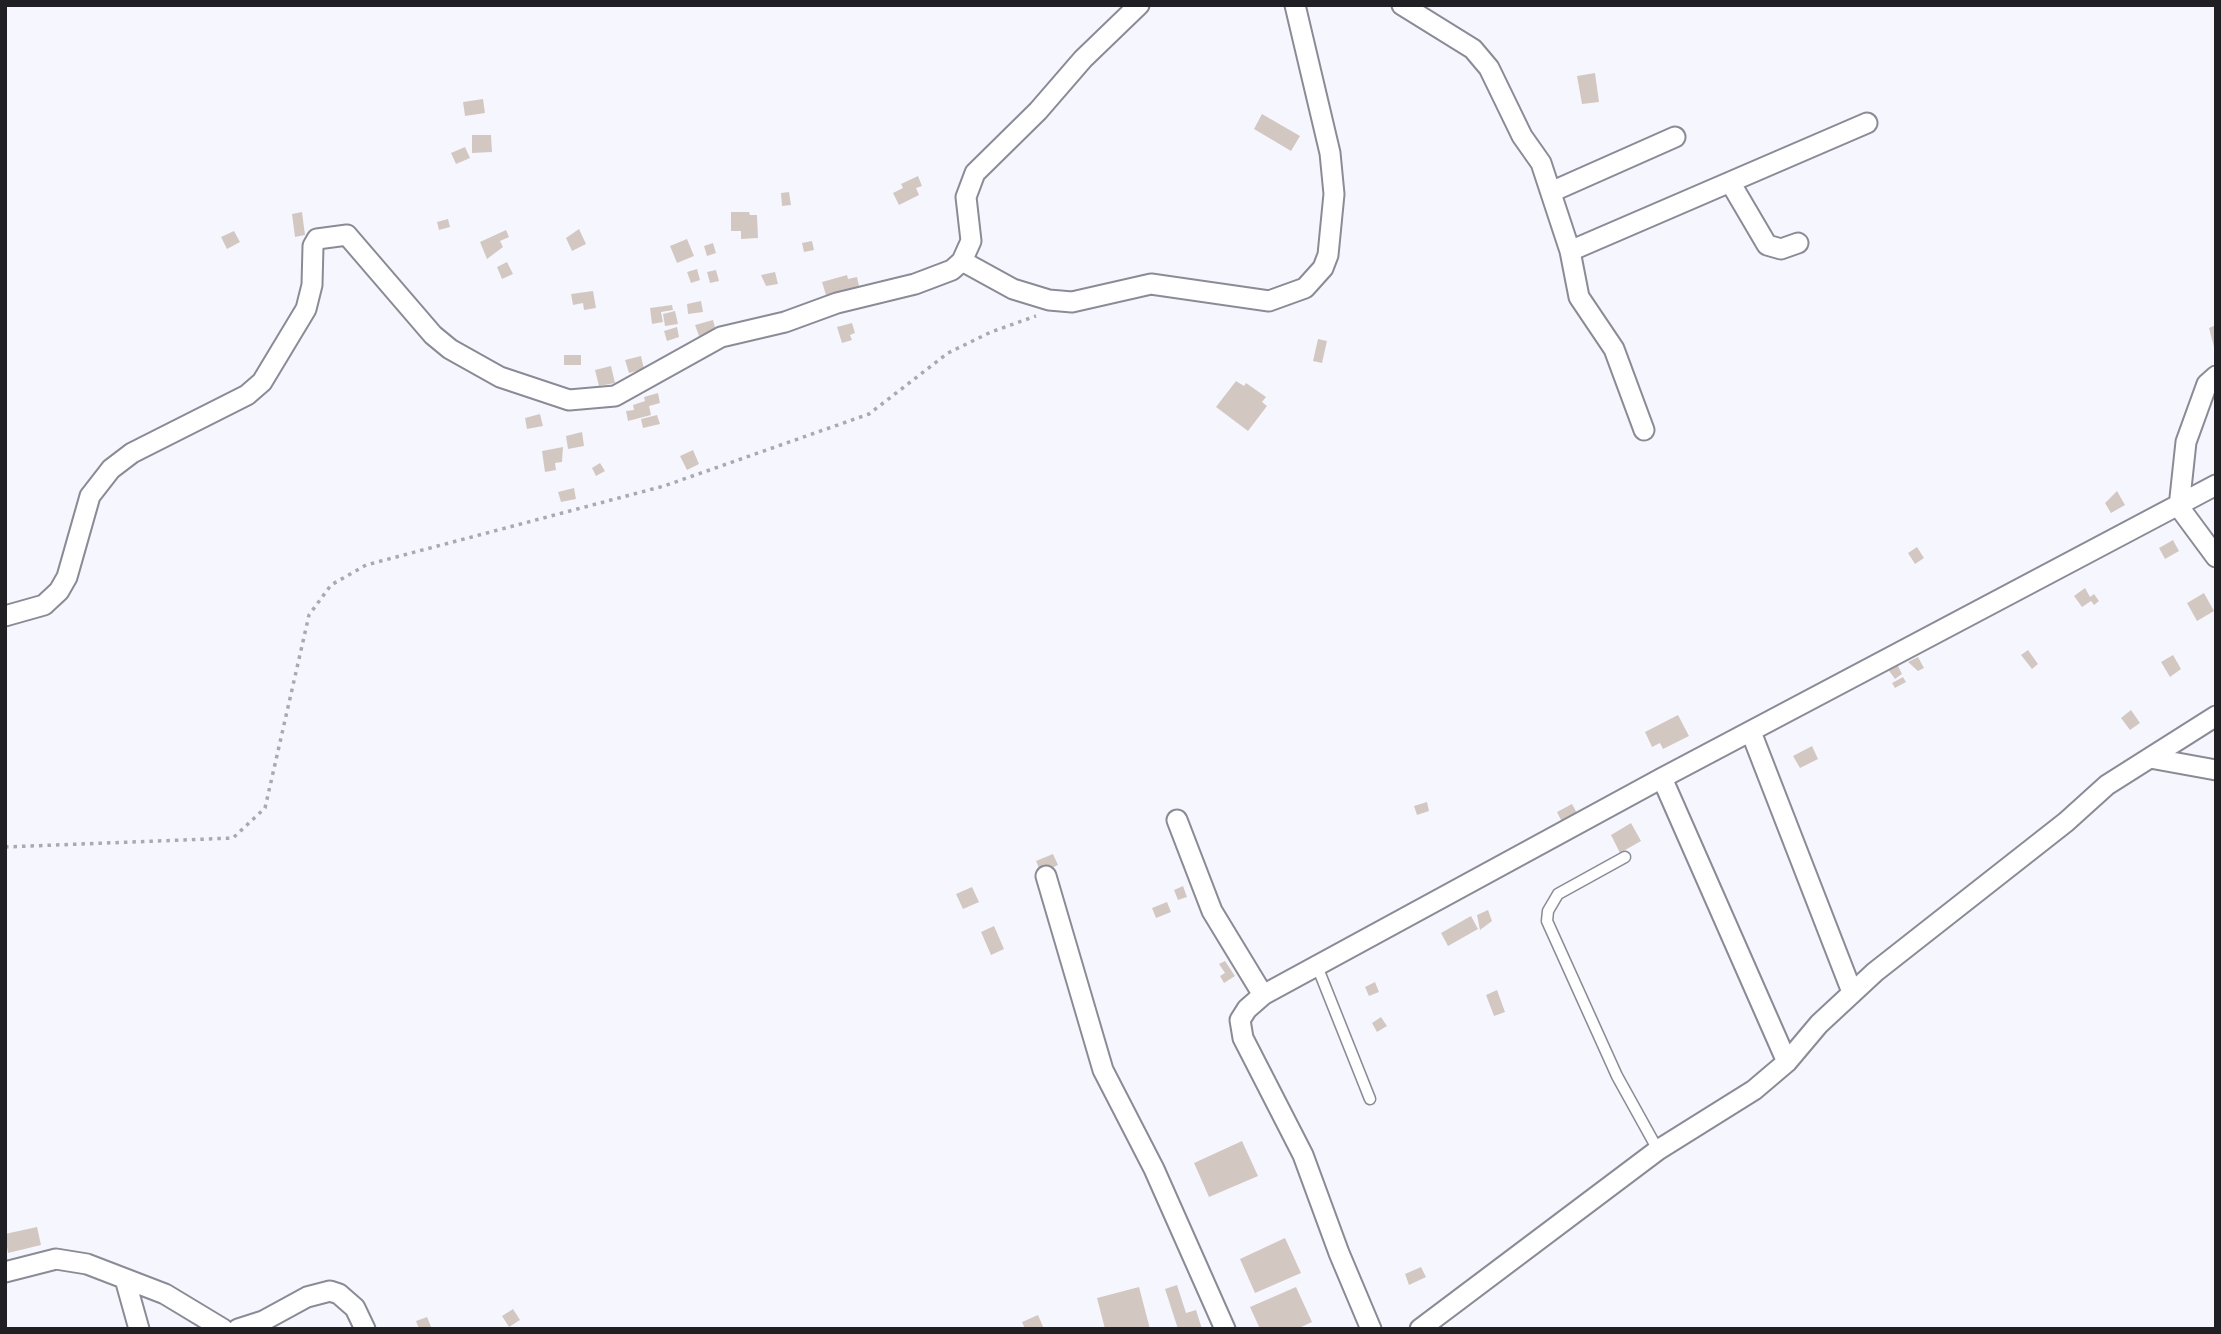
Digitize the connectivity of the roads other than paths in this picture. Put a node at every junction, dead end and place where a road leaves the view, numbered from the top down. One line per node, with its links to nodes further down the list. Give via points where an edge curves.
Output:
1 (1139, 5): 10 (street, via 975,173 966,197 971,241)
2 (1295, 5): 10 (street, via 1334,194 1328,254 1323,268 1305,288 1269,301 1151,284 1089,300 1060,302 1013,289)
3 (1402, 5): 7 (street, via 1463,42 1484,61 1541,163)
4 (1867, 123): 6 (street)
5 (1675, 137): 7 (street)
6 (1730, 182): 8 (street, via 1767,245 1781,249); 9 (street)
7 (1551, 192): 9 (street)
8 (1798, 243)
9 (1570, 251): 12 (street, via 1578,297 1614,349)
10 (962, 261): 16 (street, via 942,275 915,284 721,337 615,396 584,401 547,395 500,377 450,349 351,237 317,239 306,309 262,382 247,395 132,453 111,469 90,496 67,577 59,590 44,605)
11 (2216, 376): 14 (street, via 2207,384 2186,442)
12 (1644, 430)
13 (2216, 485): 14 (street)
14 (2179, 507): 15 (street); 18 (street)
15 (2216, 557)
16 (5, 616)
17 (2216, 716): 19 (street)
18 (1751, 732): 21 (street); 26 (street)
19 (2150, 758): 20 (street); 26 (street, via 2107,785)
20 (2216, 770)
21 (1662, 778): 25 (street); 28 (street)
22 (1177, 820): 27 (street, via 1212,911)
23 (1625, 857): 30 (lane, via 1558,894 1547,921 1617,1076)
24 (1046, 876): 37 (street, via 1103,1070 1154,1168)
25 (1317, 966): 27 (street); 29 (lane)
26 (1852, 992): 28 (street)
27 (1263, 995): 38 (street, via 1243,1014 1240,1028 1303,1155)
28 (1787, 1062): 30 (street, via 1754,1090)
29 (1370, 1099)
30 (1658, 1150): 39 (street)
31 (5, 1272): 32 (street, via 56,1259 87,1264)
32 (125, 1279): 33 (street); 34 (street, via 165,1294)
33 (139, 1329)
34 (223, 1329)
35 (238, 1329): 36 (street, via 330,1291 355,1308)
36 (365, 1329)
37 (1226, 1329)
38 (1371, 1329)
39 (1420, 1329)

